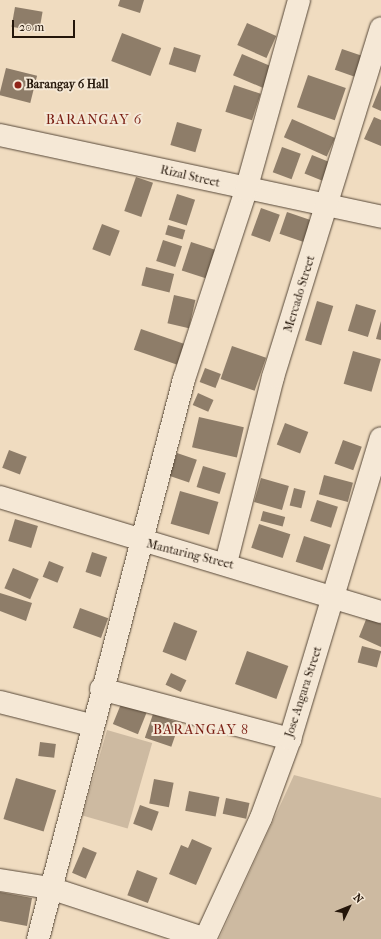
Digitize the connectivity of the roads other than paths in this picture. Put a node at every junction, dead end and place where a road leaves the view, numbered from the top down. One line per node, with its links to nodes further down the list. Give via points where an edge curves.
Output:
1 (299, 0): 4 (street)
2 (381, 28): 5 (street, Mercado Street)
3 (0, 135): 4 (street, Rizal Street)
4 (246, 190): 5 (street, Rizal Street); 9 (street, via 184,379)
5 (327, 208): 6 (street, Rizal Street); 10 (street, Mercado Street, via 273,377)
6 (381, 217)
7 (381, 438): 11 (street, Jose Angara Street)
8 (0, 498): 9 (street, Mantaring Street)
9 (141, 542): 10 (street, Mantaring Street); 13 (street)
10 (226, 563): 11 (street, Mantaring Street)
11 (334, 597): 12 (street, Mantaring Street); 16 (street, Jose Angara Street)
12 (381, 612)
13 (101, 689): 15 (street); 16 (street)
14 (0, 702): 15 (street)
15 (91, 725): 18 (street)
16 (290, 739): 20 (street, Jose Angara Street, via 261,818)
17 (0, 880): 18 (street)
18 (50, 888): 19 (street); 20 (street)
19 (38, 939)
20 (206, 939)

